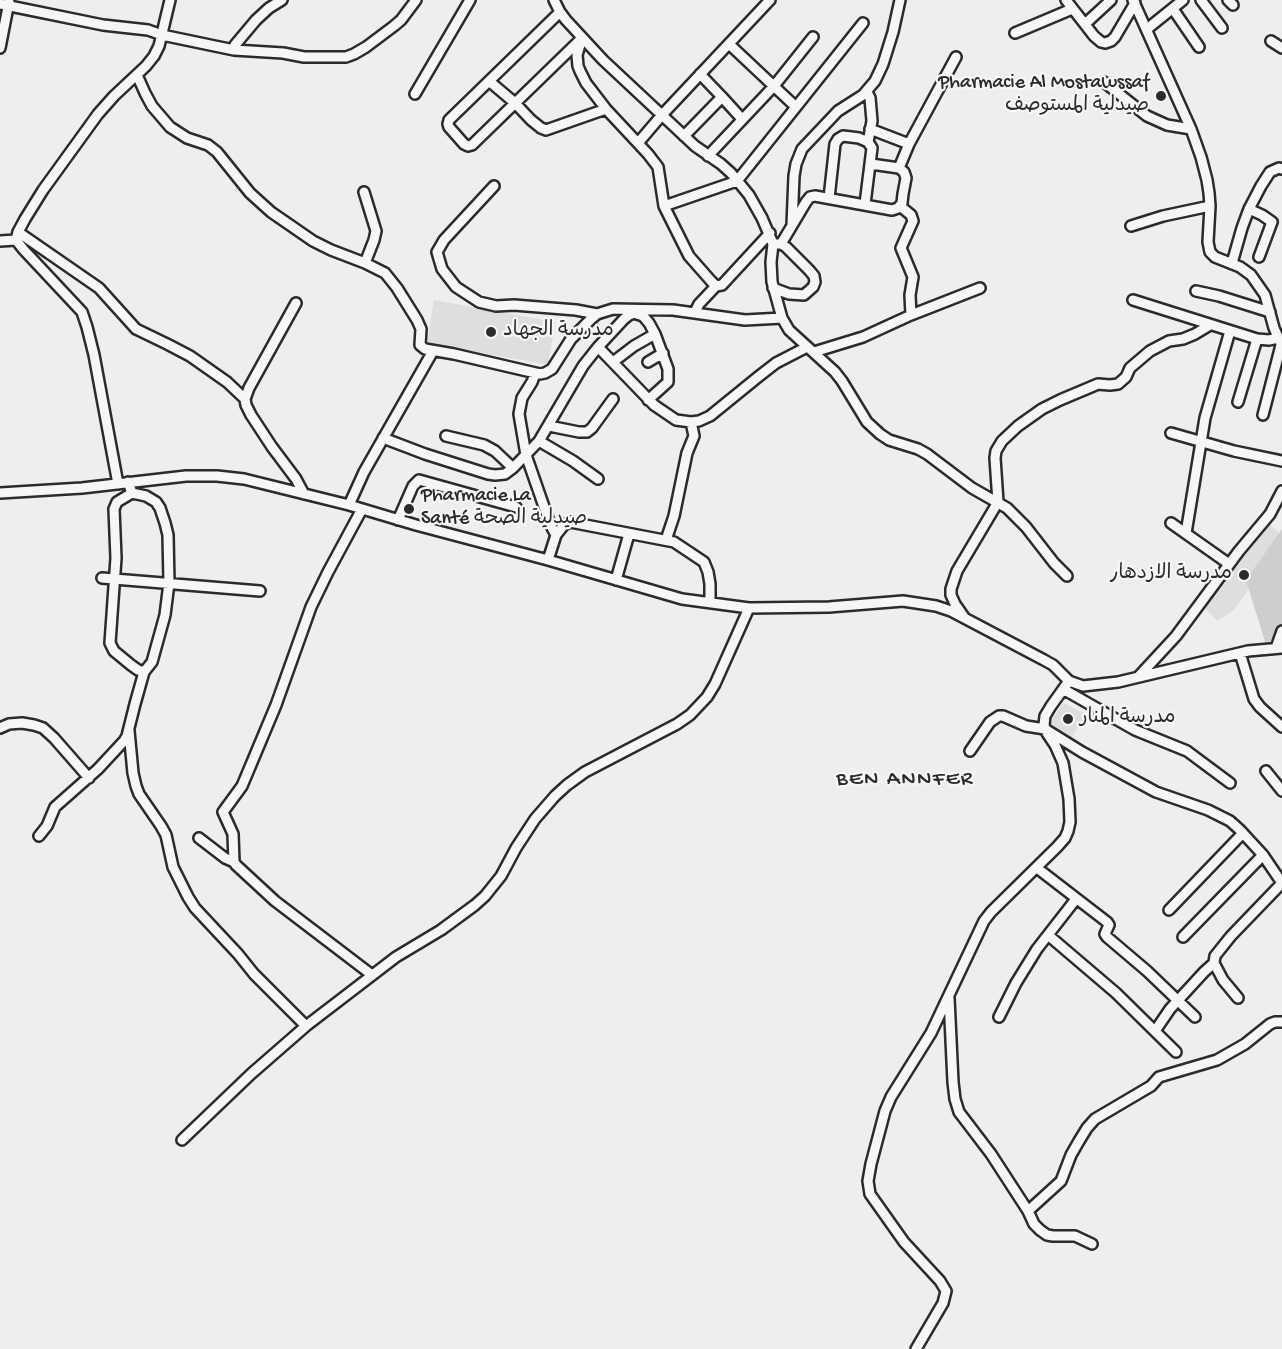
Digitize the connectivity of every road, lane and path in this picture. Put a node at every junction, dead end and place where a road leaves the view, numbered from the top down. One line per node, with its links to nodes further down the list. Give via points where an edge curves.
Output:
1 (170, 0): 22 (street)
2 (282, 0): 30 (street, via 256,20)
3 (416, 0): 30 (street, via 394,26 346,57)
4 (470, 0): 38 (street)
5 (554, 0): 16 (street)
6 (770, 0): 26 (street)
7 (900, 0): 37 (street, via 883,64)
8 (1066, 0): 14 (street)
9 (1111, 0): 18 (street)
10 (1184, 0): 15 (street)
11 (1201, 0): 19 (street)
12 (1134, 1): 18 (street, via 1115,37 1107,43 1098,40); 20 (street)
13 (6, 3): 22 (street); 28 (street)
14 (1072, 9): 18 (street); 21 (street)
15 (1173, 9): 20 (street); 27 (street)
16 (560, 12): 24 (street); 34 (street)
17 (863, 23): 41 (street)
18 (1085, 24)
19 (1222, 28)
20 (1147, 29): 46 (street)
21 (1015, 33)
22 (162, 35): 30 (street); 33 (street, via 154,56)
23 (813, 37): 36 (street)
24 (582, 38): 40 (street); 42 (street, via 578,66); 43 (street)
25 (1271, 41): 29 (street)
26 (729, 44): 32 (street); 36 (street)
27 (1199, 47)
28 (0, 48)
29 (1282, 48)
30 (234, 50)
31 (956, 57): 50 (street)
32 (700, 74): 39 (street); 43 (street)
33 (137, 75): 67 (street, via 98,114 43,190); 71 (street, via 152,106 170,127 217,152 271,212 313,241)
34 (489, 81): 40 (street); 40 (street, via 449,120 464,144 471,145)
35 (1104, 82): 46 (street, via 1153,120)
36 (774, 86): 41 (street); 44 (street)
37 (867, 92): 45 (street); 64 (street, via 838,111 802,149 794,176)
38 (415, 94)
39 (722, 98): 44 (street); 47 (street)
40 (515, 103): 42 (street, via 546,130)
41 (796, 106): 55 (street)
42 (606, 109): 49 (street)
43 (661, 116): 47 (street); 49 (street)
44 (742, 119): 51 (street)
45 (870, 129): 48 (street); 50 (street)
46 (1191, 129): 62 (street, via 1205,171)
47 (684, 136): 51 (street)
48 (868, 142): 52 (street, via 872,148); 58 (street, via 843,136 837,141)
49 (638, 143): 60 (street, via 660,170)
50 (909, 144): 53 (street)
51 (708, 156): 55 (street)
52 (871, 164): 53 (street); 59 (street)
53 (899, 168): 61 (street, via 906,178)
54 (1282, 169): 63 (street, via 1270,172)
55 (737, 181): 60 (street); 66 (street)
56 (494, 186): 81 (street, via 444,240 437,252 442,269 456,286 479,302)
57 (364, 192): 71 (street, via 376,231)
58 (829, 198): 59 (street); 64 (street, via 810,197)
59 (865, 204): 61 (street, via 892,210)
60 (664, 206): 73 (street, via 689,256)
61 (900, 206): 82 (street, via 913,221 901,248 914,277)
62 (1210, 206): 65 (street); 72 (street, via 1210,252)
63 (1249, 209): 70 (street, via 1272,222); 72 (street)
64 (792, 225): 69 (street)
65 (1131, 226)
66 (770, 233): 69 (street); 73 (street, via 722,285)
67 (17, 236): 68 (street); 96 (street, via 99,288 136,329 190,356); 112 (street, via 23,249 82,312)
68 (0, 241)
69 (777, 244): 74 (street, via 771,262); 74 (street, via 786,247 809,270 815,282 804,296)
70 (1259, 257)
71 (365, 263): 91 (street, via 385,273 398,288 420,325 421,347)
72 (1232, 263): 80 (street, via 1251,275 1265,295)
73 (716, 286): 79 (street)
74 (773, 288): 83 (street)
75 (980, 288): 82 (street)
76 (1196, 291): 80 (street)
77 (1133, 300): 84 (street)
78 (296, 303): 96 (street)
79 (695, 312): 81 (street, via 613,309); 83 (street, via 745,320)
80 (1270, 312): 88 (street)
81 (597, 314): 95 (street, via 571,339 552,369)
82 (911, 315): 90 (street, via 863,337)
83 (782, 318): 90 (street)
84 (1210, 325): 85 (street); 117 (street, via 1150,351 1118,384 1098,384 1060,400 1009,434 996,451)
85 (1230, 331): 87 (street); 107 (street)
86 (655, 334): 89 (street, via 646,318 634,313); 92 (street); 93 (street)
87 (1257, 339): 88 (street); 99 (street)
88 (1280, 343): 100 (street)
89 (598, 347): 93 (street); 102 (street)
90 (810, 349): 101 (street, via 776,363 710,416); 117 (street, via 842,381 867,422 880,434 927,454)
91 (433, 351): 95 (street); 105 (street)
92 (663, 353): 94 (street); 98 (street, via 668,382)
93 (613, 362): 98 (street)
94 (648, 362)
95 (535, 374): 108 (street, via 522,398 519,414)
96 (245, 399): 116 (street, via 251,415)
97 (613, 399): 102 (street, via 587,432)
98 (648, 400): 101 (street, via 676,420)
99 (1238, 402)
100 (1263, 415)
101 (691, 422): 126 (street, via 694,436)
102 (549, 426): 106 (street)
103 (1170, 433): 107 (street)
104 (446, 436): 110 (street, via 495,451)
105 (383, 438): 110 (street, via 488,474 505,474); 118 (street)
106 (539, 441): 108 (street); 111 (street)
107 (1200, 442): 109 (street); 123 (street)
108 (526, 455): 110 (street); 125 (street)
109 (1282, 461)
110 (513, 468)
111 (598, 479)
112 (123, 483): 114 (street); 115 (street); 116 (street, via 175,476 217,476)
113 (1282, 491): 128 (street, via 1270,514)
114 (0, 493)
115 (132, 493): 131 (street, via 115,505); 133 (street, via 152,499 160,508 168,535)
116 (304, 494): 118 (street)
117 (998, 502): 129 (street, via 1018,517); 137 (street, via 953,580 951,595)
118 (349, 505): 120 (street)
119 (516, 507): 121 (street, via 419,480)
120 (362, 509): 121 (street); 157 (street, via 311,607 242,786 223,810 233,834)
121 (398, 519): 127 (street)
122 (1171, 523): 123 (street)
123 (1186, 533): 128 (street)
124 (629, 534): 125 (street, via 570,522); 126 (street); 132 (street)
125 (556, 535): 127 (street)
126 (666, 540): 135 (street, via 704,562)
127 (548, 560): 132 (street)
128 (1229, 564): 142 (street, via 1176,636)
129 (1067, 576)
130 (102, 578): 131 (street)
131 (115, 579): 133 (street); 141 (street, via 111,646)
132 (616, 580): 135 (street)
133 (169, 583): 134 (street); 141 (street, via 158,644)
134 (260, 591)
135 (710, 603): 136 (street)
136 (749, 608): 137 (street, via 903,601 936,606); 165 (street, via 715,684 698,708 677,724 567,785 535,819 501,876 476,905)
137 (964, 617): 143 (street, via 1053,665)
138 (1282, 631): 139 (street)
139 (1279, 648): 140 (street)
140 (1240, 653): 142 (street); 144 (street, via 1254,699)
141 (144, 672): 147 (street)
142 (1138, 677): 143 (street, via 1090,686)
143 (1066, 685): 146 (street, via 1045,716); 151 (street, via 1135,730 1187,751)
144 (1282, 727)
145 (0, 728): 150 (street, via 22,723 43,728)
146 (1045, 729): 148 (street, via 999,716); 153 (street, via 1156,792 1218,814); 158 (street, via 1063,763 1070,822 1065,838)
147 (129, 731): 150 (street, via 119,748); 172 (street, via 136,786 166,835 173,867 188,897 254,974)
148 (970, 750)
149 (1266, 771): 152 (street)
150 (89, 778): 154 (street, via 55,807)
151 (1230, 783)
152 (1282, 791)
153 (1243, 833): 156 (street); 161 (street)
154 (39, 836)
155 (199, 838): 157 (street)
156 (1263, 855): 159 (street); 163 (street)
157 (234, 862): 165 (street, via 275,901)
158 (1037, 868): 160 (street); 166 (street, via 987,916)
159 (1282, 883): 164 (street, via 1231,936)
160 (1076, 899): 162 (street); 168 (street, via 1107,922 1107,937)
161 (1169, 910)
162 (1048, 935): 169 (street); 173 (street)
163 (1183, 937)
164 (1214, 963): 167 (street); 168 (street)
165 (372, 975): 172 (street)
166 (949, 996): 176 (street, via 953,1082 959,1112); 178 (street, via 888,1104 869,1173 868,1187 875,1201 946,1291)
167 (1238, 998)
168 (1178, 1000): 170 (street); 173 (street)
169 (999, 1017)
170 (1195, 1017)
171 (1282, 1022): 176 (street, via 1270,1024 1217,1060 1159,1077 1151,1086 1095,1119 1078,1141 1061,1181)
172 (306, 1026): 175 (street)
173 (1155, 1031): 174 (street)
174 (1176, 1052)
175 (182, 1140)
176 (1028, 1211): 177 (street, via 1044,1233 1075,1236)
177 (1092, 1244)
178 (916, 1349)

